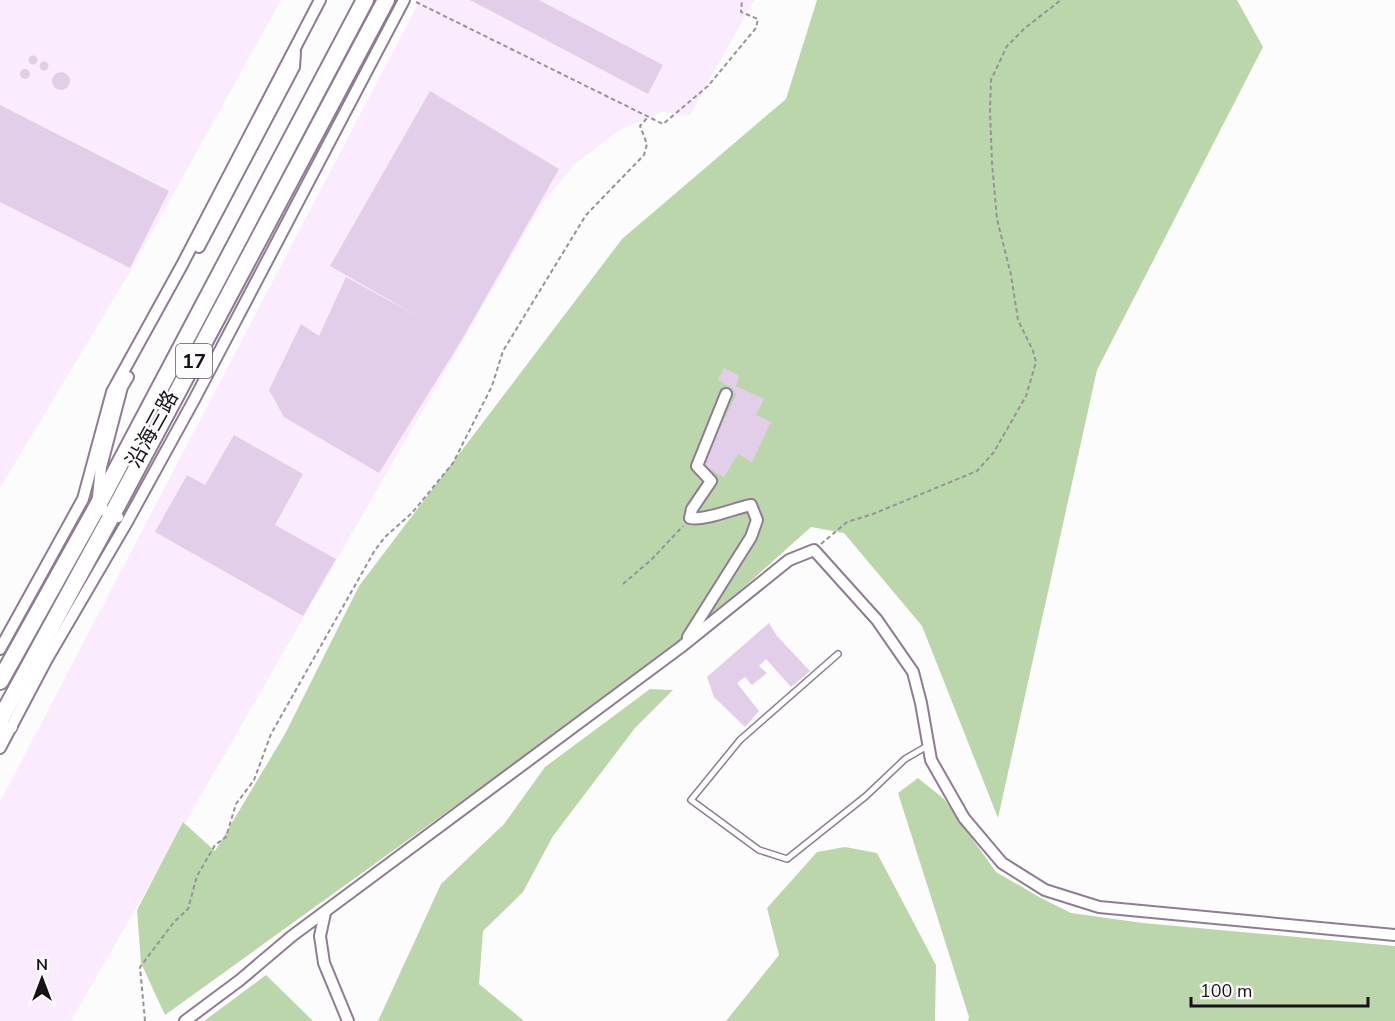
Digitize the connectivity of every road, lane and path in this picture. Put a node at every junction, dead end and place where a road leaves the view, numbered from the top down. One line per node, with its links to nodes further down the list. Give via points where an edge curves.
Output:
1 (320, 0): 6 (street, 沿海三路)
2 (365, 0): 9 (main road, 沿海三路 / 17)
3 (742, 0): 7 (path, via 741,12 758,19 756,28 708,86 663,124)
4 (1061, 0): 11 (path, via 1007,46 991,80 997,219 1018,320 1036,362 1026,396 994,452 976,471 847,522)
5 (392, 2): 7 (path, via 417,1); 9 (main road, 沿海三路 / 17)
6 (295, 49): 9 (street, 沿海三路, via 294,67 122,387 101,467); 14 (street, 沿海三路, via 112,392 83,499)
7 (648, 117): 22 (path, via 640,126 647,144 644,155 586,215 503,351 492,386 453,463 375,550 271,734 254,780 236,804 226,837 215,845 196,876 188,909 140,967)
8 (726, 394): 10 (street, via 696,466 711,481)
9 (112, 515): 16 (main road, 沿海三路 / 17); 17 (main road, 沿海三路 / 17)
10 (690, 518): 12 (path); 13 (street, via 751,505 757,520 751,537)
11 (814, 550): 13 (street, via 789,560); 18 (street, via 877,620 913,672)
12 (623, 584)
13 (681, 647): 20 (street)
14 (0, 649)
15 (838, 654): 18 (lane, via 740,740 690,800 759,850 787,858 866,796 905,759)
16 (0, 681)
17 (3, 726): 19 (street, 沿海三路)
18 (929, 745): 21 (street, via 931,760 964,818 1002,863 1045,890 1099,907)
19 (0, 748)
20 (325, 913): 23 (street); 24 (street, via 320,936 324,963)
21 (1395, 935)
22 (145, 1021)
23 (185, 1021)
24 (348, 1021)

